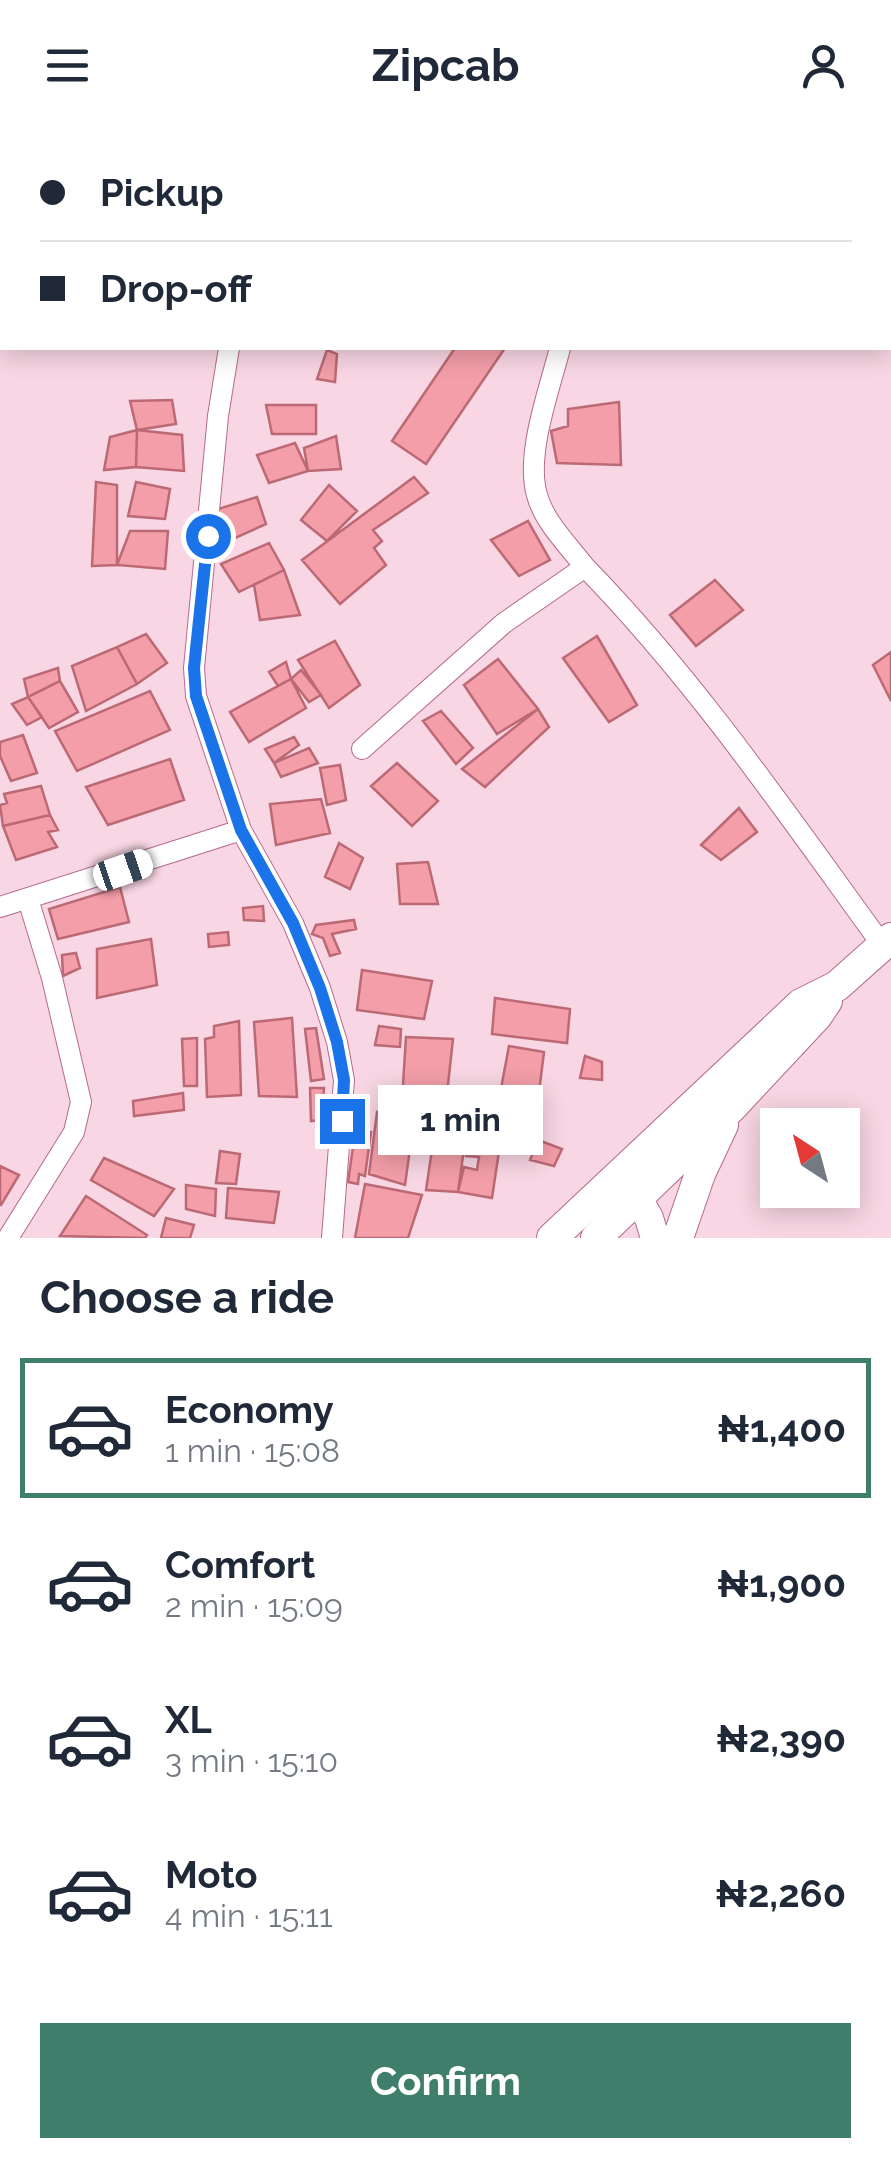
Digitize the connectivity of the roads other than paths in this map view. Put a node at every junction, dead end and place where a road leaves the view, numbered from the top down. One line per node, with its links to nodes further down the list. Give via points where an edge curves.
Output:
1 (229, 350): 5 (street, via 194,668 196,696)
2 (560, 350): 3 (street, via 538,439 536,494)
3 (585, 567): 4 (street, via 504,623); 8 (street, via 628,611)
4 (362, 749)
5 (241, 830): 6 (street); 13 (street, via 293,923 337,1042 344,1080)
6 (28, 899): 7 (street); 12 (street, via 81,1102 74,1132)
7 (0, 908)
8 (887, 942): 9 (highway)
9 (837, 986): 10 (highway); 11 (highway, via 801,1004)
10 (731, 1108): 11 (highway); 17 (highway)
11 (622, 1201): 14 (highway); 15 (highway); 16 (main road)
12 (8, 1238)
13 (332, 1238)
14 (552, 1238)
15 (596, 1238)
16 (654, 1238)
17 (678, 1238)

